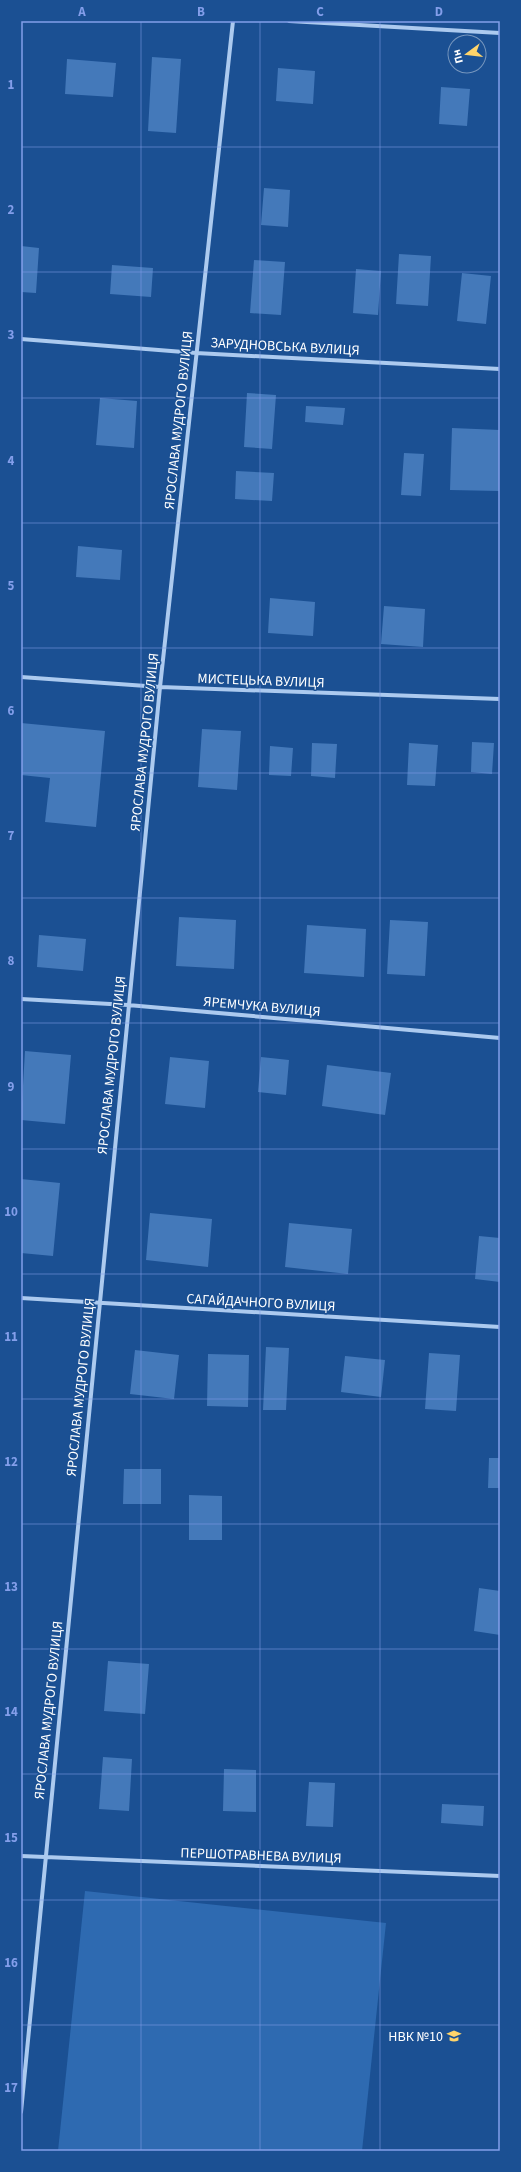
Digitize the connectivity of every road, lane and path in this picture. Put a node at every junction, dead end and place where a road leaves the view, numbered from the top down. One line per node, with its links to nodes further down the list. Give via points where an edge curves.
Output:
1 (233, 21): 5 (street, ЯРОСЛАВА МУДРОГО ВУЛИЦЯ)
2 (289, 21): 3 (street)
3 (500, 33)
4 (21, 339): 5 (street, ЗАРУДНОВСЬКА ВУЛИЦЯ)
5 (196, 353): 6 (street, ЗАРУДНОВСЬКА ВУЛИЦЯ); 8 (street, ЯРОСЛАВА МУДРОГО ВУЛИЦЯ)
6 (500, 369)
7 (21, 677): 8 (street, МИСТЕЦЬКА ВУЛИЦЯ)
8 (160, 688): 9 (street, МИСТЕЦЬКА ВУЛИЦЯ); 11 (street, ЯРОСЛАВА МУДРОГО ВУЛИЦЯ)
9 (500, 699)
10 (21, 999): 11 (street, ЯРЕМЧУКА ВУЛИЦЯ)
11 (128, 1005): 12 (street, ЯРЕМЧУКА ВУЛИЦЯ); 14 (street, ЯРОСЛАВА МУДРОГО ВУЛИЦЯ)
12 (500, 1038)
13 (21, 1298): 14 (street, САГАЙДАЧНОГО ВУЛИЦЯ)
14 (99, 1304): 15 (street, САГАЙДАЧНОГО ВУЛИЦЯ); 17 (street, ЯРОСЛАВА МУДРОГО ВУЛИЦЯ)
15 (500, 1327)
16 (21, 1856): 17 (street, ПЕРШОТРАВНЕВА ВУЛИЦЯ)
17 (45, 1857): 18 (street, ПЕРШОТРАВНЕВА ВУЛИЦЯ); 19 (street, ЯРОСЛАВА МУДРОГО ВУЛИЦЯ)
18 (500, 1876)
19 (21, 2112)

